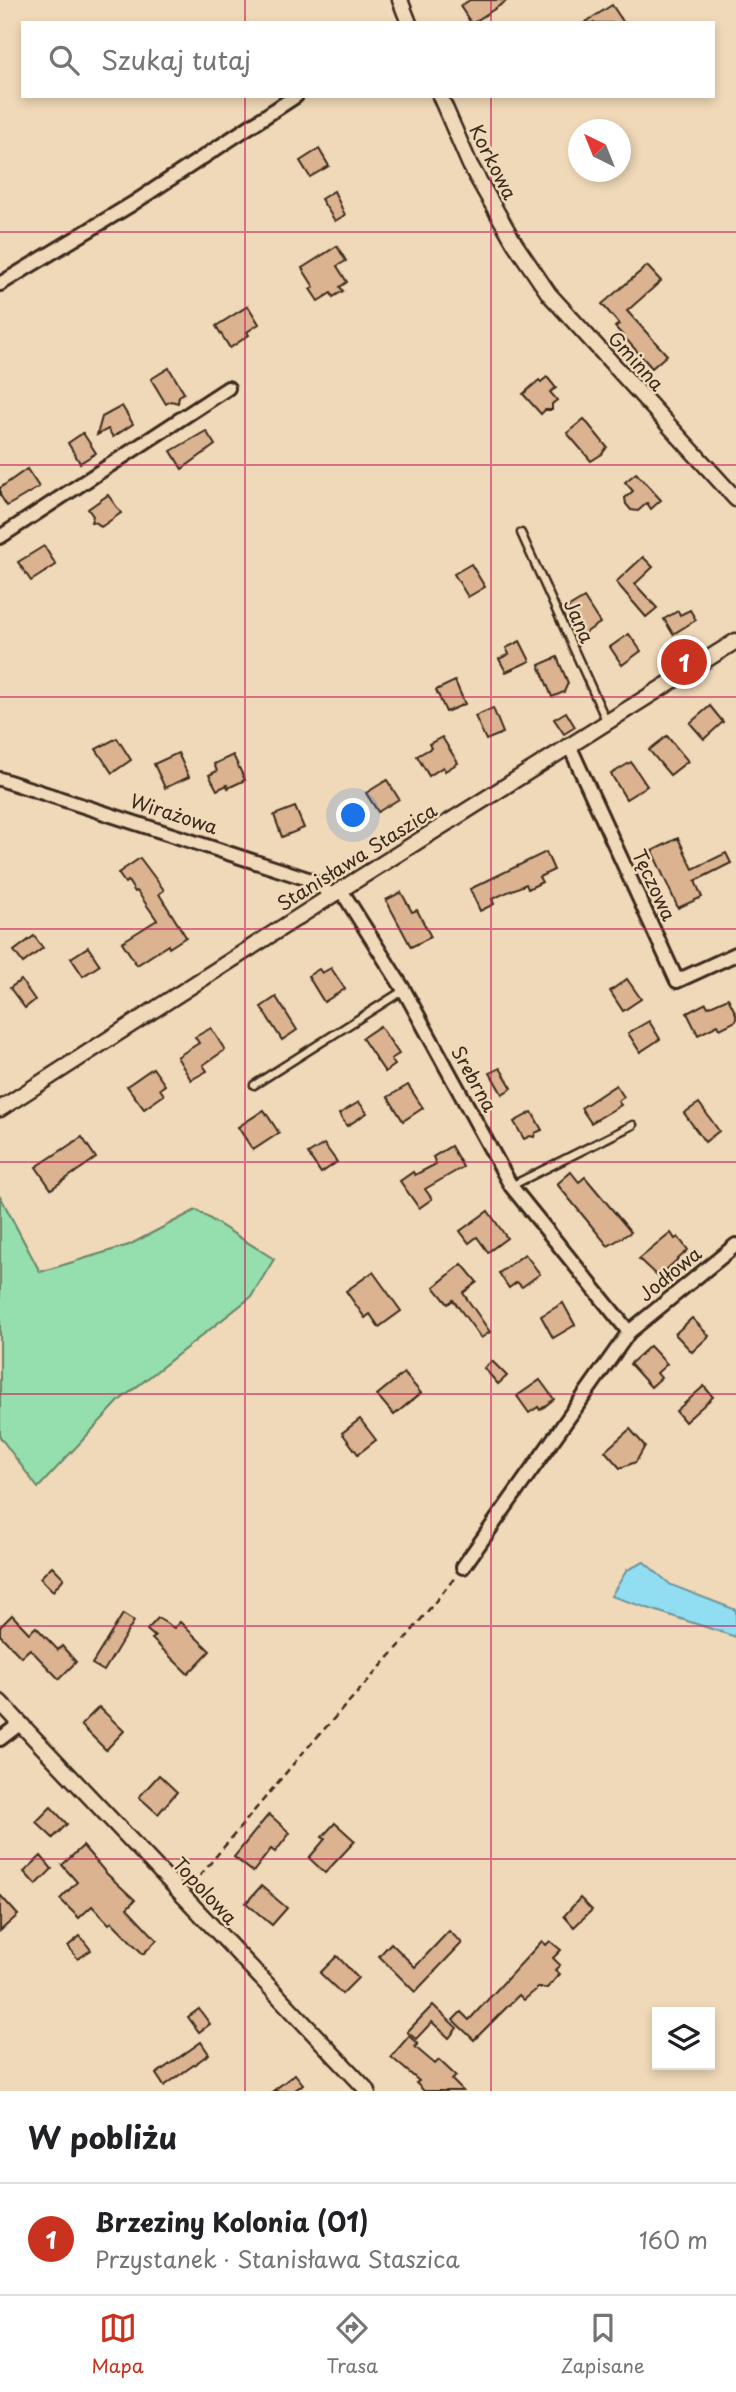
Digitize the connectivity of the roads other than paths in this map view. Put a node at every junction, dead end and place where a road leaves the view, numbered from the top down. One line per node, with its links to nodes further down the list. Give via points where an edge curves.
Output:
1 (400, 0): 2 (street)
2 (407, 21)
3 (293, 98): 6 (street)
4 (441, 98): 5 (street, Korkowa, via 470,165)
5 (515, 244): 8 (street, Gminna, via 549,294)
6 (0, 284)
7 (228, 388): 10 (street)
8 (736, 499)
9 (522, 533): 12 (lane, Jana)
10 (0, 537)
11 (736, 641): 12 (street, Stanisława Staszica)
12 (607, 722): 13 (street, Stanisława Staszica)
13 (569, 745): 15 (street, Stanisława Staszica); 16 (street, Tęczowa, via 677,981)
14 (0, 779): 15 (street, Wirażowa, via 308,879)
15 (336, 893): 17 (street, Srebrna); 19 (street, Stanisława Staszica)
16 (736, 954)
17 (404, 990): 18 (lane); 21 (street, Srebrna)
18 (254, 1085)
19 (0, 1110)
20 (633, 1125): 21 (lane)
21 (511, 1186): 23 (street, Srebrna)
22 (736, 1245): 23 (street, Jodłowa)
23 (629, 1332): 24 (street, Jodłowa)
24 (463, 1567)
25 (0, 1702): 26 (street, Topolowa)
26 (17, 1720): 27 (street); 28 (street, Topolowa)
27 (0, 1739)
28 (368, 2091)

